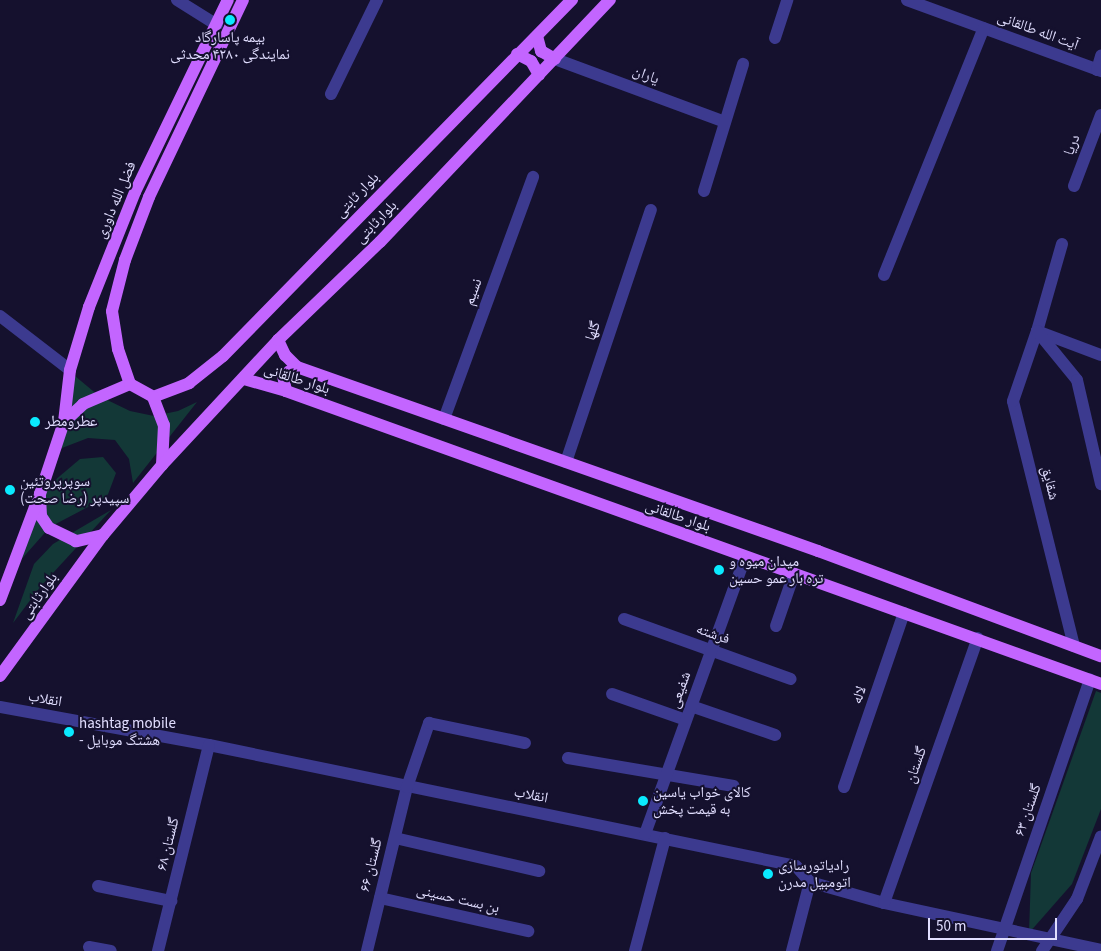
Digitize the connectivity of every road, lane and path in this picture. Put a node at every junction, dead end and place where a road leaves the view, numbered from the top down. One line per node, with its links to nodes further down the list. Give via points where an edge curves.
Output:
1 (177, 0): 9 (street)
2 (228, 0): 9 (main road, فضل الله داوری)
3 (243, 0): 35 (main road, فضل الله داوری, via 149,196 125,260 112,311 118,350)
4 (377, 0): 19 (street)
5 (572, 0): 11 (main road, بلوار ثابتی)
6 (610, 0): 15 (main road, بلوارثابتی)
7 (787, 0): 12 (street)
8 (907, 0): 10 (street, آیت الله طالقانی)
9 (217, 25): 33 (main road, فضل الله داوری, via 136,192 89,307)
10 (984, 28): 17 (street, آیت الله طالقانی); 27 (street)
11 (537, 36): 13 (main road, بلوار ثابتی); 15 (main road, via 541,51)
12 (774, 38)
13 (517, 54): 18 (main road, via 531,61); 37 (main road, بلوار ثابتی, via 223,356 189,383)
14 (1101, 56): 17 (street)
15 (555, 58): 18 (main road, بلوارثابتی); 21 (street, یاران)
16 (743, 64): 21 (street)
17 (1099, 70)
18 (539, 75): 30 (main road, بلوارثابتی, via 380,242)
19 (331, 94)
20 (1101, 116): 23 (street, دریا)
21 (725, 122): 24 (street)
22 (533, 177): 38 (street, نسیم)
23 (1074, 186)
24 (704, 191)
25 (651, 210): 40 (street, گلها)
26 (1062, 244): 29 (street, شقایق)
27 (884, 275)
28 (0, 316): 33 (street)
29 (1037, 331): 31 (street); 42 (street, via 1078,380); 52 (street, شقایق, via 1013,401)
30 (278, 340): 32 (main road, بلوار طالقانی); 34 (main road, بلوارثابتی)
31 (1101, 355)
32 (296, 367): 36 (main road, via 283,375); 38 (main road, بلوار طالقانی)
33 (70, 370): 39 (main road, فضل الله داوری)
34 (244, 379): 36 (main road, بلوار طالقانی); 41 (main road, بلوارثابتی)
35 (130, 384): 37 (main road); 39 (main road, via 83,404)
36 (286, 390): 45 (main road, بلوار طالقانی)
37 (153, 397): 41 (main road, via 164,425)
38 (444, 419): 40 (main road, بلوار طالقانی)
39 (64, 422): 43 (main road)
40 (566, 462): 52 (main road, بلوار طالقانی)
41 (162, 465): 44 (main road)
42 (1101, 484)
43 (40, 494): 44 (main road, via 40,516 62,537 76,541); 47 (main road)
44 (103, 534): 55 (main road, بلوارثابتی)
45 (745, 557): 46 (main road, بلوار طالقانی); 53 (street, شفیعی)
46 (794, 574): 48 (main road, بلوار طالقانی); 50 (street)
47 (0, 600)
48 (904, 612): 51 (main road, بلوار طالقانی); 69 (street, لاله)
49 (624, 619): 53 (street, فرشته)
50 (776, 626)
51 (978, 638): 57 (main road, بلوار طالقانی); 79 (street, گلستان)
52 (1074, 646): 54 (main road, بلوار طالقانی)
53 (711, 651): 56 (street, فرشته); 59 (street, شفیعی)
54 (1101, 656)
55 (0, 676)
56 (791, 679)
57 (1096, 682): 80 (street, گلستان ۶۳)
58 (612, 694): 61 (street)
59 (691, 706): 61 (street, شفیعی); 62 (street)
60 (0, 707): 64 (street, انقلاب)
61 (686, 720): 66 (street, شفیعی)
62 (775, 735)
63 (525, 743): 68 (street, گلستان ۶۶, via 429,724)
64 (209, 745): 68 (street, انقلاب); 78 (street, گلستان ۶۸)
65 (568, 758): 66 (street)
66 (667, 774): 67 (street); 70 (street, شفیعی)
67 (734, 786)
68 (407, 787): 70 (street, انقلاب); 72 (street, گلستان ۶۶)
69 (844, 787)
70 (645, 834): 73 (street, انقلاب)
71 (1101, 836): 82 (street, via 1078,900)
72 (395, 838): 74 (street); 77 (street, گلستان ۶۶)
73 (665, 838): 75 (street, انقلاب, via 796,866); 88 (street)
74 (539, 871)
75 (810, 882): 79 (street, انقلاب); 89 (street)
76 (98, 886): 78 (street)
77 (380, 898): 81 (street, بن بست حسینی); 87 (street, گلستان ۶۶)
78 (171, 900): 86 (street, گلستان ۶۸)
79 (884, 903): 80 (street, انقلاب)
80 (1003, 930): 82 (street, انقلاب); 90 (street, گلستان ۶۳)
81 (528, 931)
82 (1044, 946): 84 (street, انقلاب)
83 (89, 947): 85 (street)
84 (1101, 950)
85 (111, 951)
86 (158, 951)
87 (367, 951)
88 (635, 951)
89 (792, 951)
90 (996, 951)

